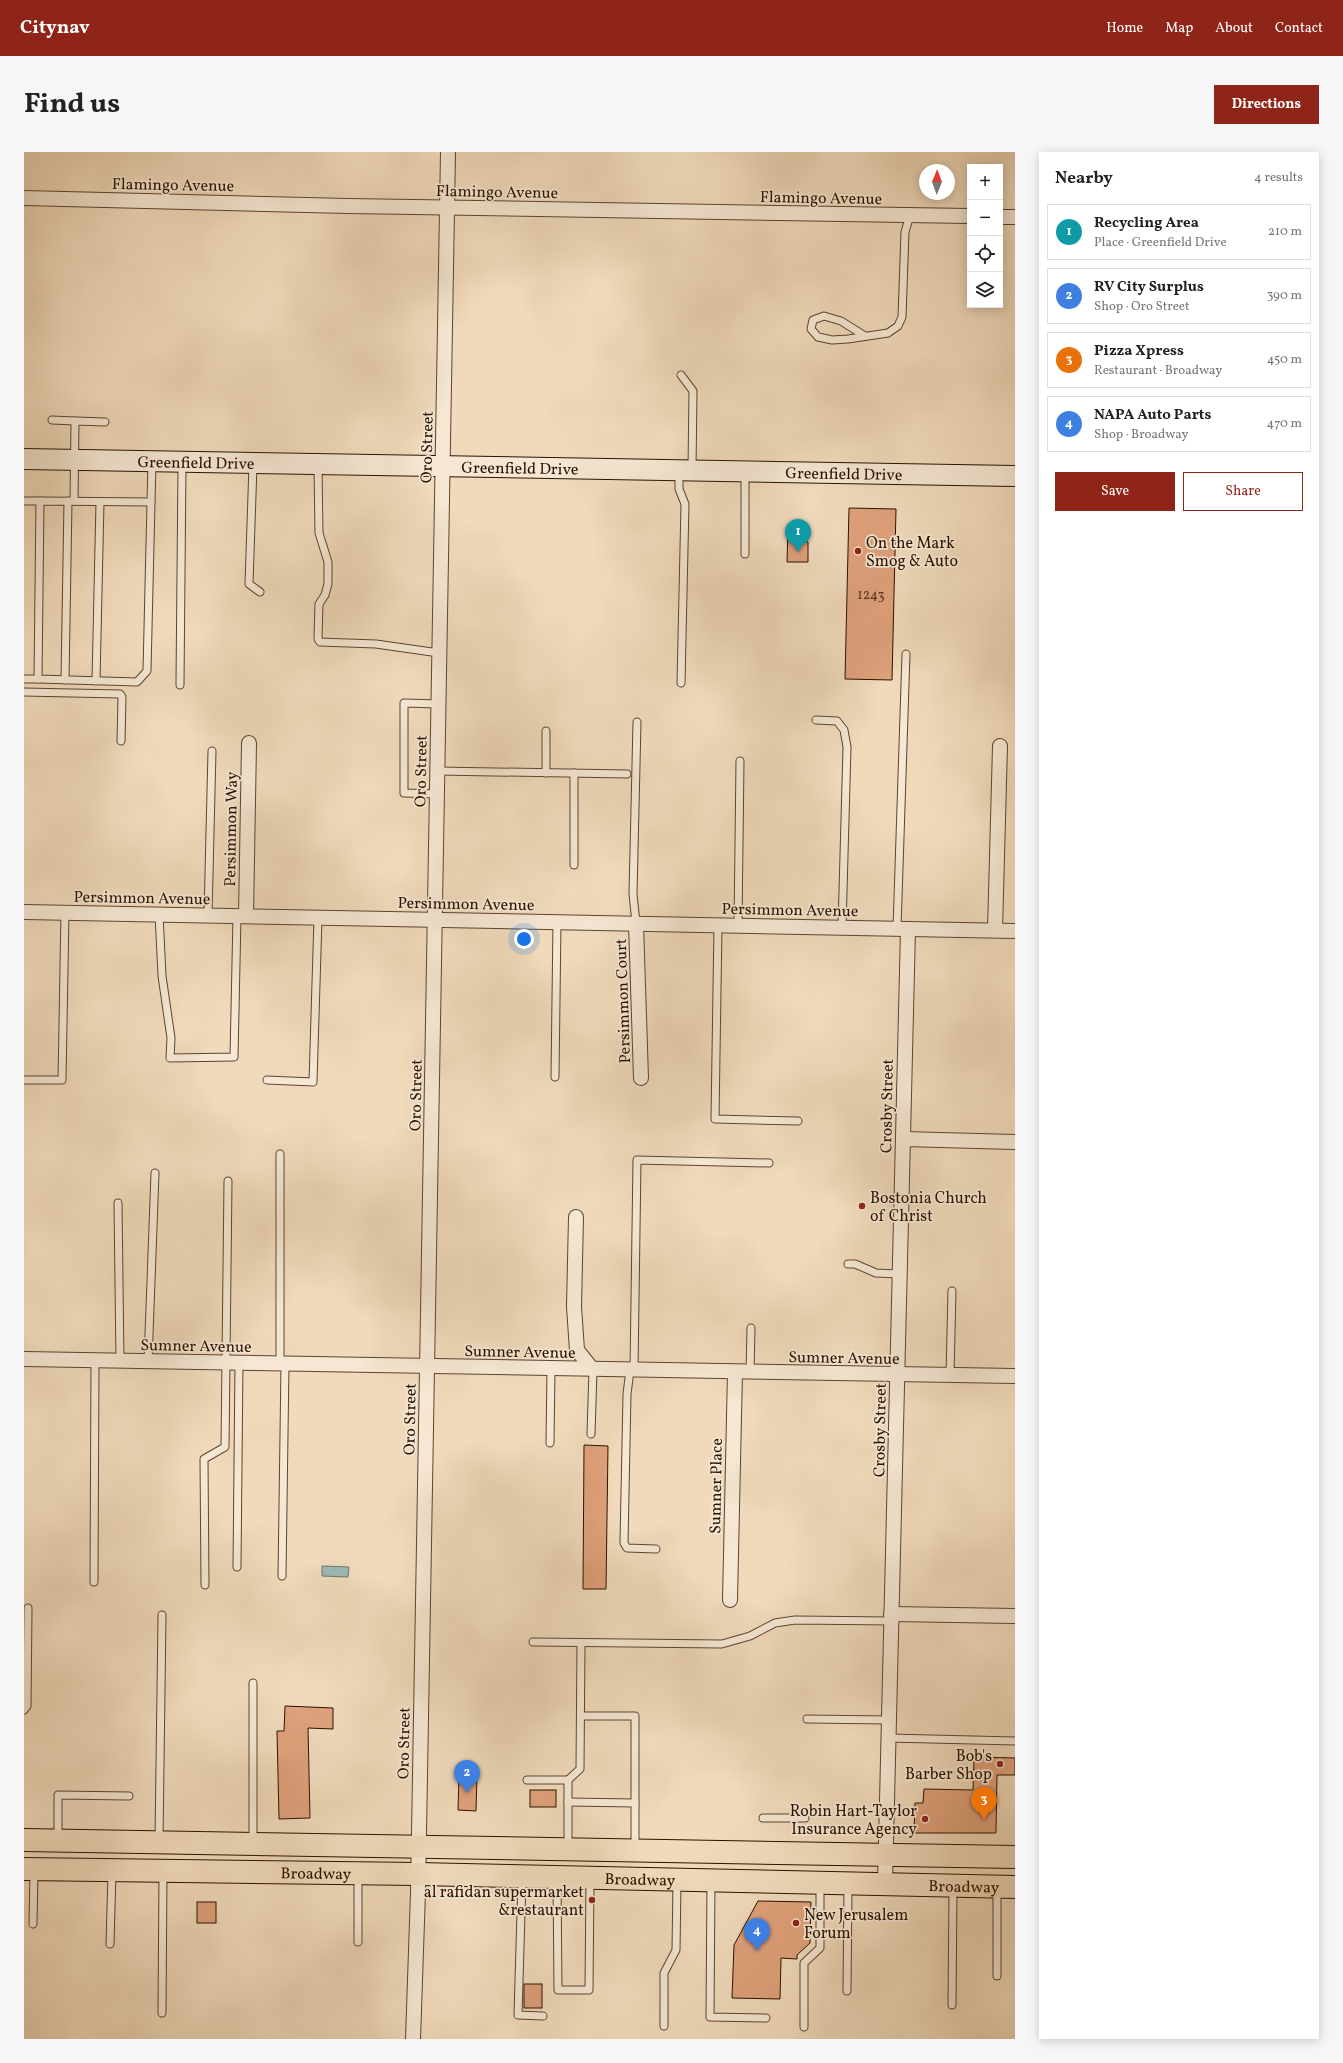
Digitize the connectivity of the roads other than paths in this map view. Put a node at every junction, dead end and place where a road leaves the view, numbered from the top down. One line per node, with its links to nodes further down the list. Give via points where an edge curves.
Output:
1 (448, 152): 3 (street, Oro Street)
2 (24, 198): 3 (street, Flamingo Avenue)
3 (447, 208): 4 (street, Flamingo Avenue); 19 (street, Oro Street)
4 (910, 215): 5 (street, Flamingo Avenue); 8 (lane, via 905,232 902,317 898,326 888,333)
5 (967, 216)
6 (1003, 217): 7 (street)
7 (1015, 217)
8 (865, 336): 8 (lane, via 832,340 818,337 811,329 813,320 824,316 841,321)
9 (681, 375): 20 (lane, via 693,391)
10 (52, 420): 11 (lane)
11 (75, 421): 12 (lane); 14 (lane)
12 (105, 422)
13 (24, 459): 14 (main road, Greenfield Drive)
14 (75, 460): 15 (main road, Greenfield Drive); 25 (lane)
15 (152, 461): 16 (main road, Greenfield Drive); 27 (lane)
16 (182, 462): 17 (main road, Greenfield Drive); 37 (lane)
17 (253, 463): 18 (main road, Greenfield Drive); 29 (lane, via 249,584)
18 (318, 464): 19 (main road, Greenfield Drive); 30 (lane, via 319,533 328,562 328,584 319,604 318,639 320,642 376,644)
19 (443, 466): 20 (main road, Greenfield Drive); 30 (street, Oro Street)
20 (685, 470): 21 (main road, Greenfield Drive); 36 (lane, via 679,489 685,504)
21 (745, 471): 22 (main road, Greenfield Drive); 28 (lane)
22 (1015, 476)
23 (24, 501): 24 (lane)
24 (40, 501): 25 (lane); 33 (lane)
25 (71, 501): 26 (lane); 34 (lane)
26 (100, 502): 27 (lane); 35 (lane)
27 (151, 502): 35 (lane, via 147,671 137,682)
28 (744, 554)
29 (260, 592)
30 (439, 653): 39 (street, Oro Street)
31 (906, 654): 66 (lane)
32 (24, 679): 33 (lane)
33 (38, 679): 34 (lane)
34 (65, 680): 35 (lane)
35 (96, 681)
36 (681, 683)
37 (180, 685)
38 (24, 692): 43 (lane, via 120,694)
39 (438, 704): 48 (street, Oro Street); 52 (lane, via 404,703 404,793)
40 (816, 720): 65 (lane, via 837,721 844,730 847,747)
41 (637, 722): 62 (lane, via 632,894)
42 (546, 731): 49 (lane)
43 (121, 741)
44 (249, 743): 58 (street, Persimmon Way)
45 (1000, 746): 67 (street)
46 (212, 750): 57 (lane)
47 (740, 761): 64 (lane)
48 (437, 772): 49 (lane); 52 (street, Oro Street)
49 (546, 773): 50 (lane)
50 (574, 773): 51 (lane); 53 (lane)
51 (627, 774)
52 (437, 794): 60 (street, Oro Street)
53 (574, 865)
54 (24, 912): 55 (street, Persimmon Avenue)
55 (65, 912): 56 (street, Persimmon Avenue); 71 (lane, via 62,1080)
56 (159, 914): 57 (street, Persimmon Avenue); 58 (lane, via 162,976 171,1038 170,1058 234,1057)
57 (208, 916): 58 (street, Persimmon Avenue)
58 (241, 916): 59 (street, Persimmon Avenue)
59 (318, 918): 60 (street, Persimmon Avenue); 72 (lane, via 313,1082)
60 (435, 920): 61 (street, Persimmon Avenue); 92 (street, Oro Street)
61 (557, 922): 62 (street, Persimmon Avenue); 69 (lane)
62 (636, 923): 63 (street, Persimmon Avenue); 70 (street, Persimmon Court)
63 (718, 925): 64 (street, Persimmon Avenue); 73 (lane, via 715,1119)
64 (738, 925): 65 (street, Persimmon Avenue)
65 (842, 928): 66 (street, Persimmon Avenue)
66 (902, 929): 67 (street, Persimmon Avenue); 74 (street, Crosby Street)
67 (995, 930): 68 (street)
68 (1015, 931)
69 (555, 1077)
70 (641, 1078)
71 (24, 1080)
72 (266, 1080)
73 (798, 1121)
74 (903, 1139): 75 (street); 83 (street, Crosby Street)
75 (1015, 1142)
76 (280, 1154): 91 (lane)
77 (769, 1163): 95 (lane, via 637,1160)
78 (155, 1173): 89 (lane)
79 (228, 1181): 90 (lane)
80 (118, 1203): 88 (lane)
81 (576, 1218): 94 (street, via 576,1350)
82 (848, 1264): 83 (lane, via 855,1264 876,1274)
83 (899, 1274): 98 (street, Crosby Street)
84 (952, 1291): 99 (lane)
85 (751, 1328): 97 (lane)
86 (24, 1359): 87 (street, Sumner Avenue)
87 (95, 1361): 88 (street, Sumner Avenue); 106 (lane)
88 (120, 1361): 89 (street, Sumner Avenue)
89 (148, 1362): 90 (street, Sumner Avenue)
90 (232, 1363): 91 (street, Sumner Avenue); 104 (lane); 107 (lane, via 225,1447 204,1460)
91 (283, 1364): 92 (street, Sumner Avenue); 105 (lane)
92 (427, 1367): 93 (street, Sumner Avenue); 133 (street, Oro Street)
93 (551, 1369): 94 (street, Sumner Avenue); 102 (lane)
94 (593, 1370): 95 (street, Sumner Avenue); 101 (lane)
95 (632, 1370): 96 (street, Sumner Avenue); 103 (lane, via 626,1394 624,1543 627,1548)
96 (735, 1372): 97 (street, Sumner Avenue); 108 (street, Sumner Place)
97 (750, 1372): 98 (street, Sumner Avenue)
98 (897, 1375): 99 (street, Sumner Avenue); 112 (street, Crosby Street)
99 (950, 1375): 100 (street, Sumner Avenue)
100 (1015, 1376)
101 (592, 1434)
102 (550, 1443)
103 (656, 1549)
104 (237, 1567)
105 (282, 1576)
106 (94, 1582)
107 (205, 1585)
108 (730, 1600)
109 (28, 1608): 116 (lane, via 27,1706)
110 (162, 1615): 131 (lane)
111 (1015, 1616): 112 (street)
112 (891, 1618): 114 (lane, via 795,1620 775,1623 750,1636 722,1644); 119 (street, Crosby Street)
113 (532, 1642): 114 (lane)
114 (581, 1643): 117 (lane)
115 (253, 1683): 132 (lane)
116 (24, 1710)
117 (581, 1716): 123 (lane, via 580,1769); 126 (lane, via 635,1716)
118 (807, 1718): 119 (lane)
119 (889, 1720): 120 (street, Crosby Street)
120 (889, 1738): 121 (lane); 136 (street, Crosby Street)
121 (1015, 1741)
122 (527, 1780): 123 (lane)
123 (568, 1780): 125 (lane)
124 (129, 1796): 130 (lane, via 58,1795)
125 (568, 1802): 126 (lane); 134 (lane)
126 (635, 1803): 135 (lane)
127 (763, 1818): 128 (lane)
128 (806, 1818)
129 (24, 1840): 130 (main road, Broadway)
130 (58, 1840): 131 (main road, Broadway)
131 (159, 1842): 132 (main road, Broadway)
132 (253, 1844): 133 (main road, Broadway)
133 (418, 1846): 134 (main road, Broadway); 142 (street, Oro Street)
134 (568, 1849): 135 (main road, Broadway)
135 (635, 1850): 136 (main road, Broadway)
136 (886, 1854): 137 (main road, Broadway); 150 (street, Crosby Street)
137 (1015, 1857)
138 (29, 1869): 139 (main road, Broadway); 153 (lane)
139 (113, 1870): 140 (main road, Broadway); 155 (lane)
140 (163, 1871): 141 (main road, Broadway); 159 (lane)
141 (358, 1873): 142 (main road, Broadway); 154 (lane)
142 (418, 1874): 143 (main road, Broadway); 164 (street, Oro Street)
143 (522, 1876): 144 (main road, Broadway); 160 (lane, via 518,2016)
144 (557, 1877): 145 (main road, Broadway); 145 (lane, via 558,1990 589,1990)
145 (590, 1878): 146 (main road, Broadway)
146 (677, 1880): 147 (main road, Broadway); 162 (lane, via 676,1950 664,1973)
147 (711, 1881): 148 (main road, Broadway); 161 (lane, via 710,2017)
148 (820, 1883): 149 (main road, Broadway); 163 (lane, via 820,1948 804,1963)
149 (848, 1883): 150 (main road, Broadway); 157 (lane)
150 (885, 1884): 151 (main road, Broadway)
151 (953, 1885): 152 (main road, Broadway); 158 (lane)
152 (1006, 1887): 156 (lane)
153 (33, 1924)
154 (358, 1942)
155 (110, 1944)
156 (997, 1976)
157 (847, 1991)
158 (952, 2005)
159 (162, 2013)
160 (543, 2016)
161 (766, 2018)
162 (664, 2026)
163 (804, 2027)
164 (413, 2039)

